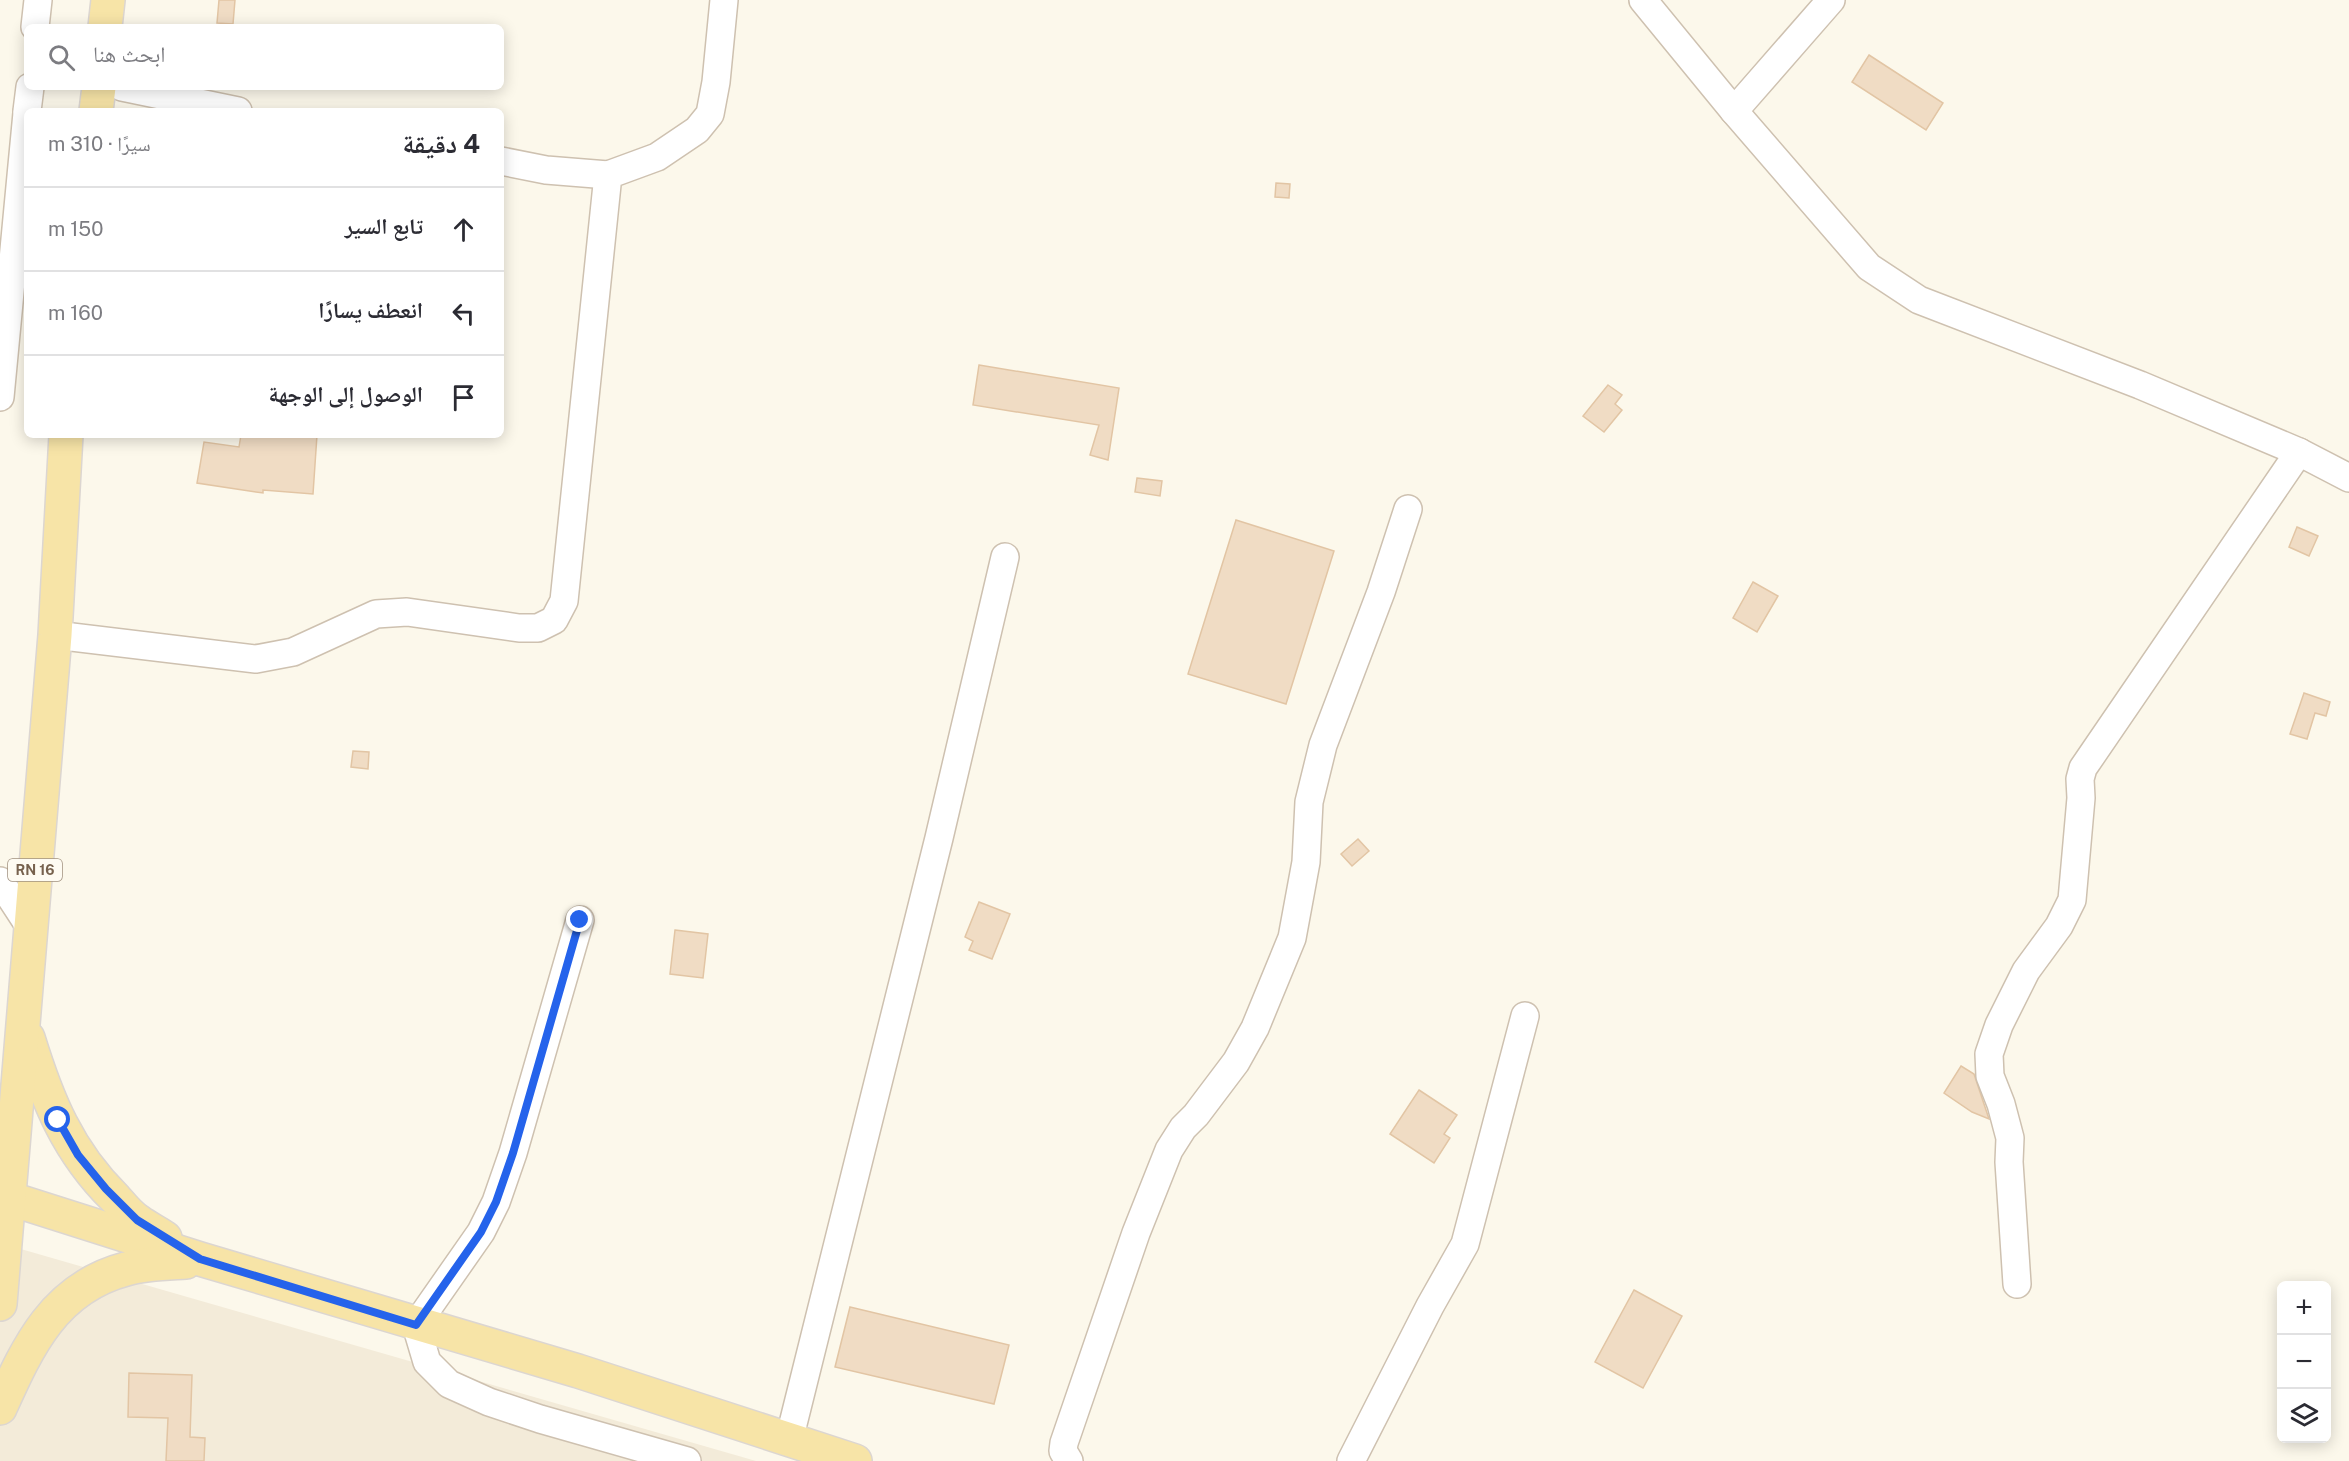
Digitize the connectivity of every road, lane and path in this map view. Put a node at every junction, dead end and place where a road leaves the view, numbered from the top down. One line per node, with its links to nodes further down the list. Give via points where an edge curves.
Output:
1 (38, 0): 6 (street)
2 (108, 0): 7 (main road)
3 (724, 0): 17 (street, via 710,114 697,130 657,157)
4 (1642, 0): 14 (street)
5 (1831, 0): 14 (street)
6 (35, 24)
7 (105, 24)
8 (30, 90): 11 (street)
9 (99, 90): 12 (main road)
10 (136, 90): 13 (street)
11 (27, 108)
12 (96, 108)
13 (224, 108)
14 (1734, 111): 20 (street, via 1869,267 1919,300 2140,385)
15 (24, 144): 18 (street)
16 (504, 162): 17 (street)
17 (608, 175): 24 (street, via 564,601 554,620 538,628 519,628 407,612 376,614 293,652 256,659)
18 (0, 397)
19 (66, 438): 24 (main road, RN 16)
20 (2299, 452): 21 (street); 32 (street, via 2083,768 2072,900 2059,926 2026,971 1989,1054 1990,1076 2010,1138)
21 (2349, 478)
22 (1408, 509): 39 (street, via 1315,771 1306,862 1292,938 1255,1028 1236,1062 1168,1150 1064,1443 1063,1451)
23 (1005, 557): 36 (street)
24 (55, 635): 27 (main road, RN 16)
25 (0, 880): 27 (street)
26 (580, 920): 34 (street, via 496,1202 481,1232)
27 (30, 927): 29 (main road, RN 16)
28 (1525, 1016): 40 (street, via 1465,1244)
29 (24, 1023): 30 (main road, RN 16); 31 (main road, via 44,1089 78,1155 137,1220)
30 (8, 1198): 31 (main road); 33 (main road, RN 16)
31 (201, 1260): 34 (main road); 35 (main road, via 125,1269 68,1298 44,1324 23,1357)
32 (2017, 1284)
33 (0, 1304)
34 (416, 1325): 36 (main road, via 578,1371); 37 (street, via 427,1362 449,1384 540,1419)
35 (0, 1408)
36 (789, 1440): 38 (main road)
37 (687, 1461)
38 (855, 1461)
39 (1069, 1461)
40 (1351, 1461)

